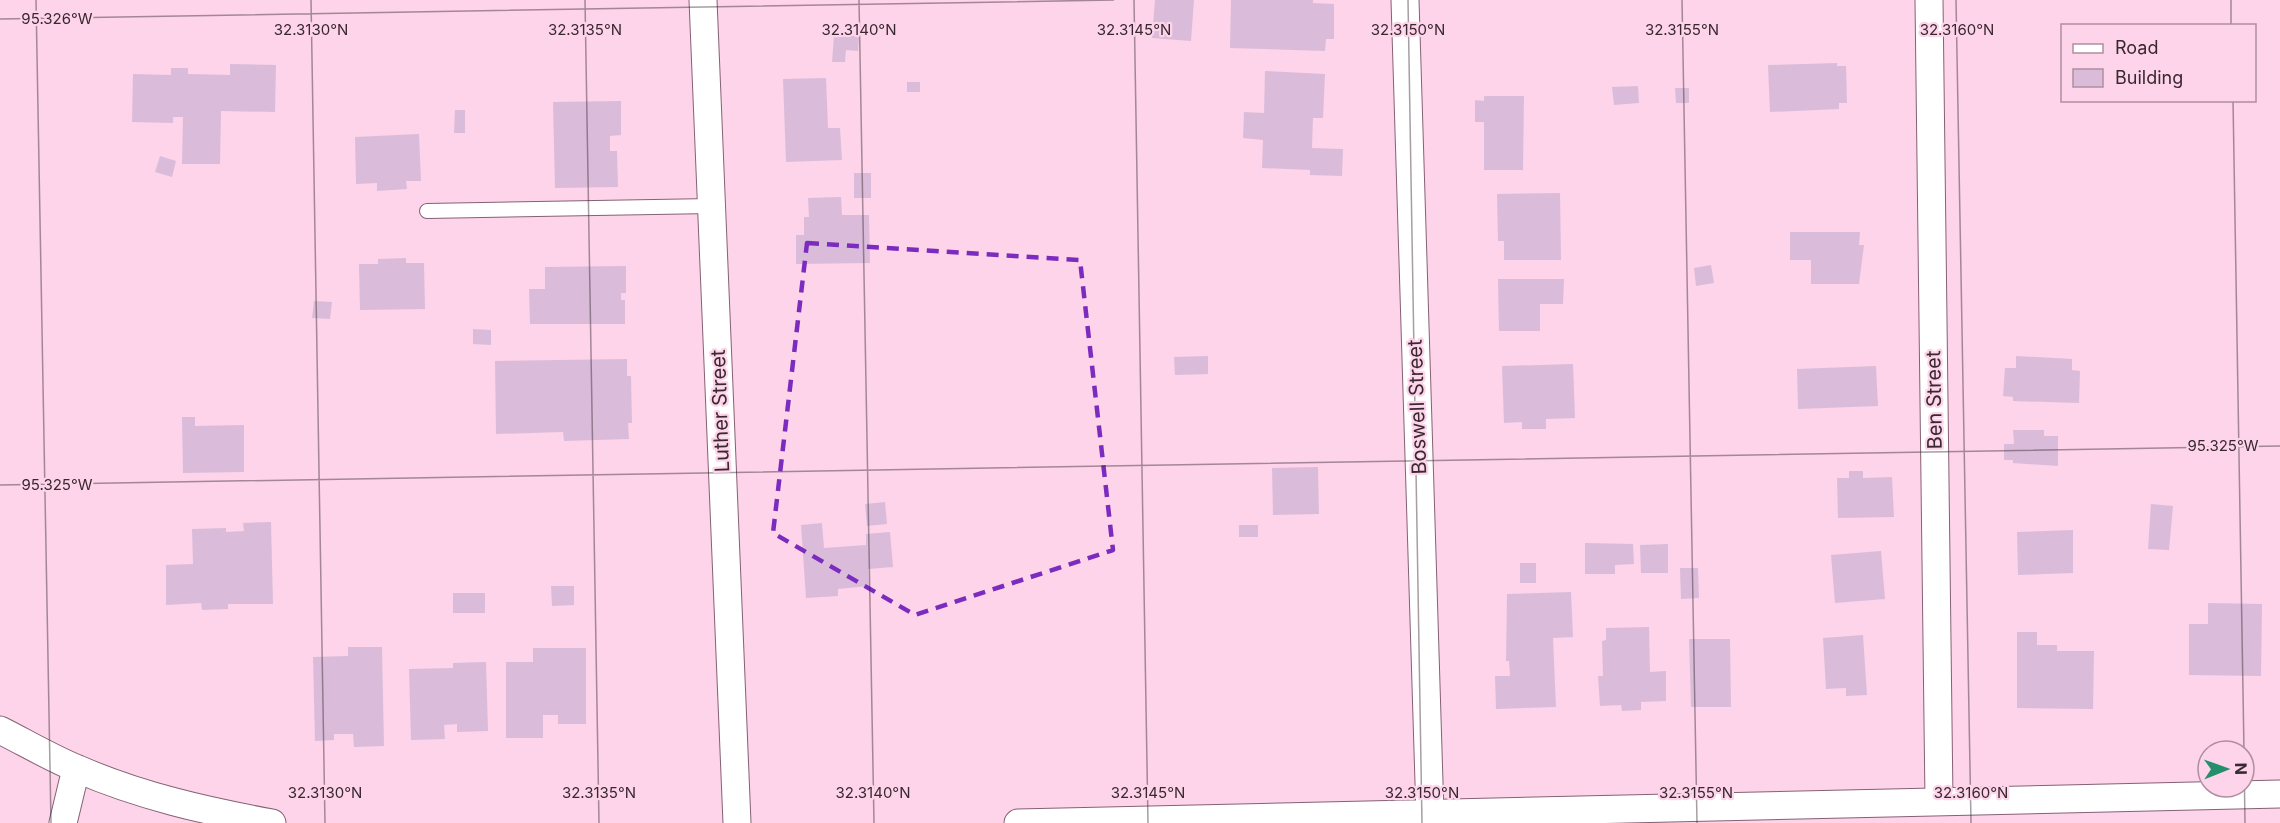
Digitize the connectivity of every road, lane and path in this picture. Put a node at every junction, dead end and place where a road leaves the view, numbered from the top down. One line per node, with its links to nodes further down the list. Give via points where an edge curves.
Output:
1 (703, 0): 4 (street, Luther Street)
2 (1405, 0): 10 (street, Boswell Street)
3 (1929, 0): 9 (street, Ben Street)
4 (712, 206): 5 (lane); 13 (street, Luther Street)
5 (427, 211)
6 (0, 730): 7 (street)
7 (76, 769): 11 (street); 12 (street, via 163,798)
8 (2280, 794): 9 (street)
9 (1939, 801): 10 (street)
10 (1430, 815): 14 (street)
11 (63, 823)
12 (272, 823)
13 (737, 823)
14 (1018, 823)

